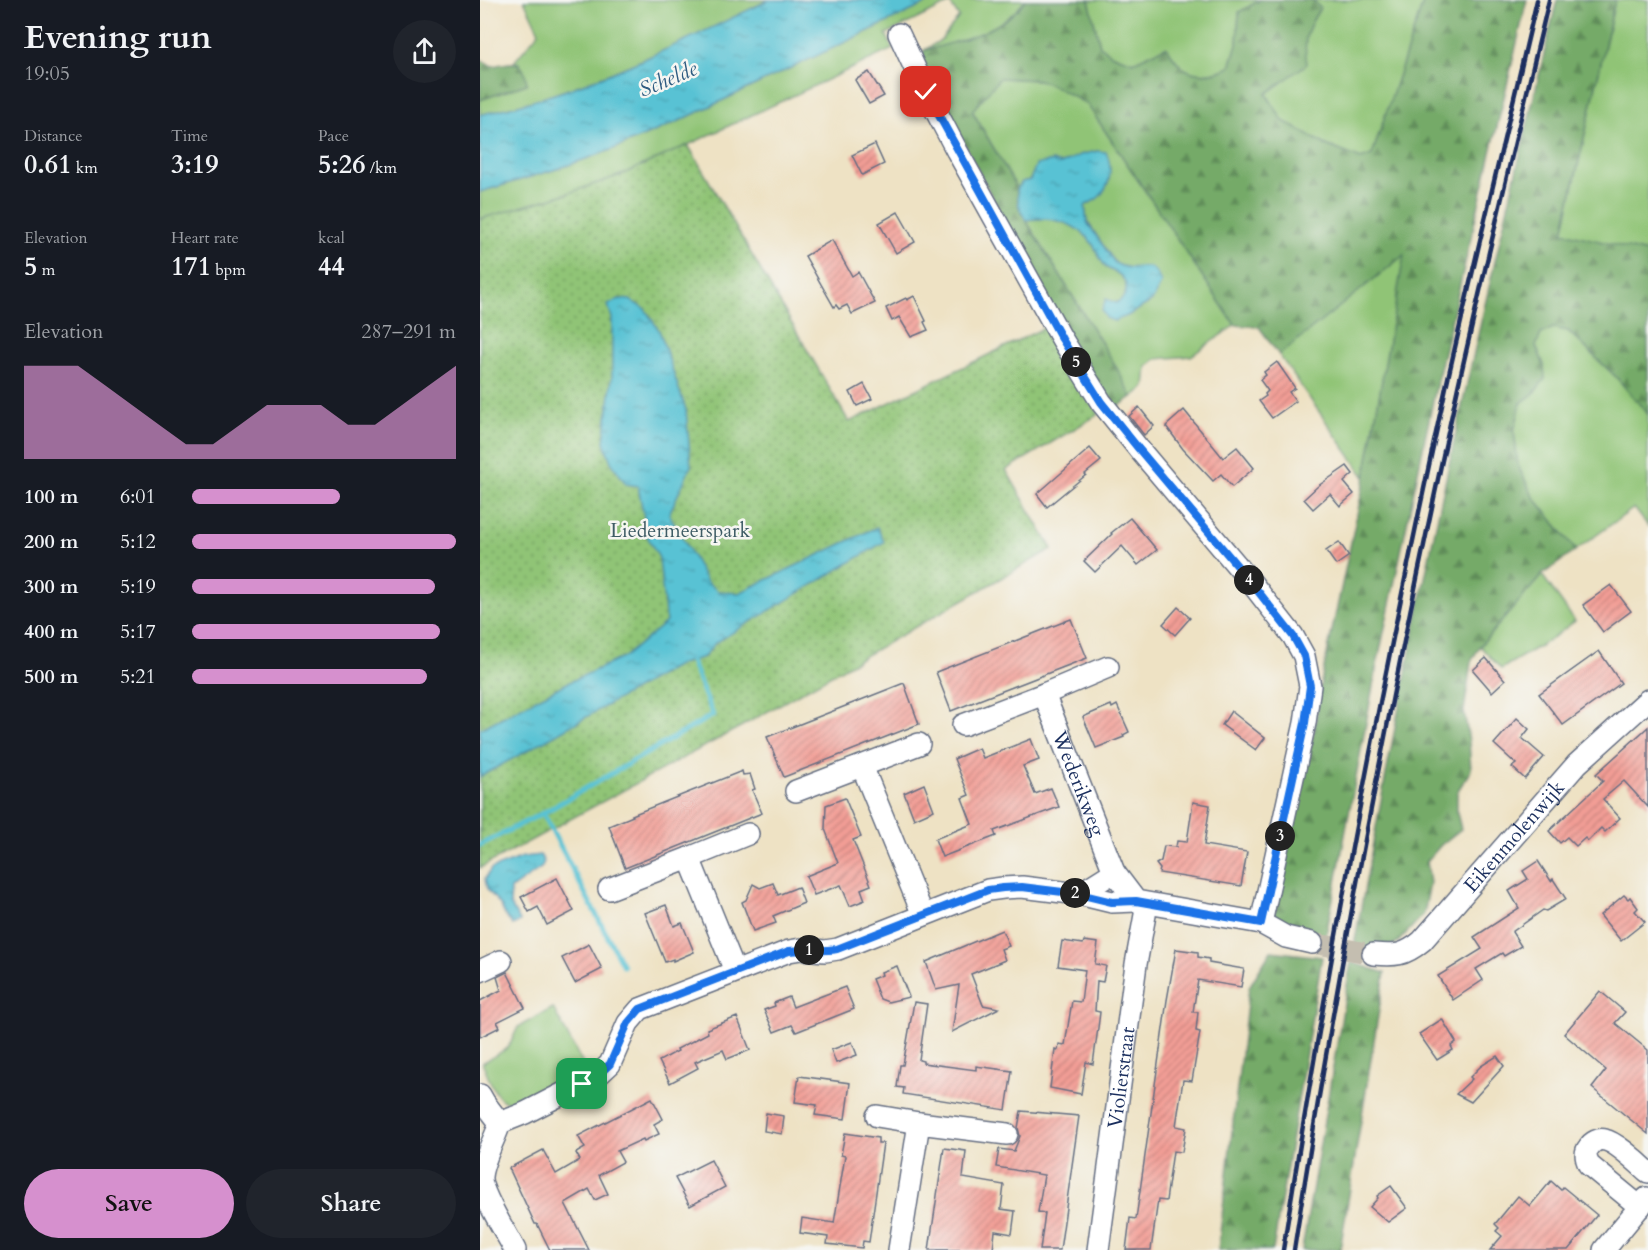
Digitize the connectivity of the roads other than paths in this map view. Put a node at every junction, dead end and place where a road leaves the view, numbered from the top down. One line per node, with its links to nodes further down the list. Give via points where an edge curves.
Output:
1 (900, 34): 16 (street, via 957,151 1101,402 1250,581 1304,656 1310,686 1305,723)
2 (1108, 668): 3 (street)
3 (1044, 694): 5 (street); 11 (street, Wederikweg)
4 (1648, 700): 18 (street, Eikenmolenwijk, via 1577,764 1422,941 1393,956)
5 (963, 725)
6 (919, 744): 7 (street)
7 (862, 766): 8 (street); 15 (street)
8 (796, 791)
9 (748, 834): 10 (street)
10 (688, 858): 12 (street); 21 (street)
11 (1114, 872): 13 (street); 14 (street, Wederikweg)
12 (609, 889)
13 (1079, 894): 14 (street, via 1112,902); 15 (street, via 1022,887 988,890)
14 (1142, 903): 16 (street); 31 (street, Violierstraat)
15 (923, 915): 21 (street, via 837,949 789,951)
16 (1261, 923): 17 (street, via 1286,937)
17 (1312, 943)
18 (1373, 954)
19 (501, 961): 20 (street)
20 (480, 971)
21 (735, 971): 24 (street, via 640,1009 628,1023 610,1064 597,1076)
22 (480, 1095): 24 (street)
23 (878, 1116): 25 (street)
24 (500, 1123): 29 (street, via 481,1179)
25 (919, 1123): 26 (street); 30 (street)
26 (1007, 1134)
27 (1648, 1172): 28 (street, via 1605,1140 1594,1141 1587,1149 1589,1165)
28 (1644, 1202): 32 (street)
29 (515, 1250)
30 (899, 1250)
31 (1098, 1250)
32 (1604, 1250)

